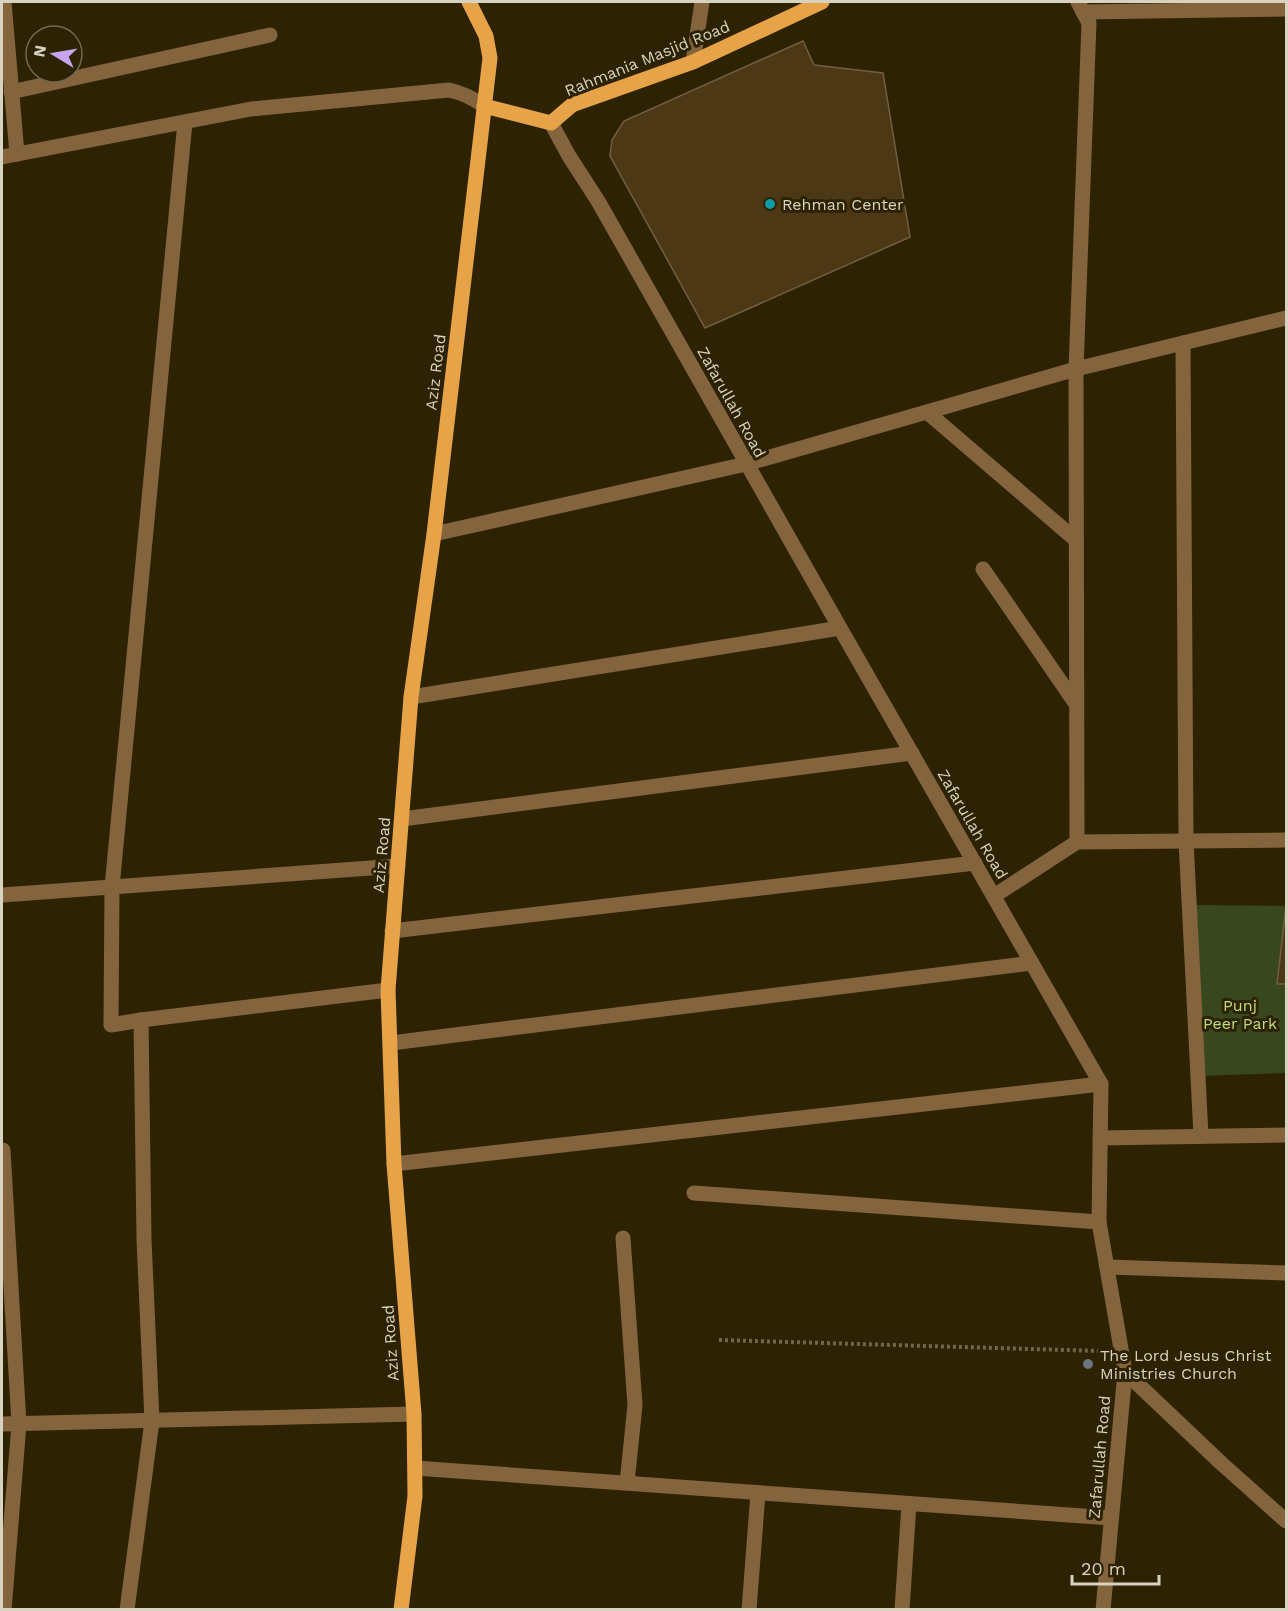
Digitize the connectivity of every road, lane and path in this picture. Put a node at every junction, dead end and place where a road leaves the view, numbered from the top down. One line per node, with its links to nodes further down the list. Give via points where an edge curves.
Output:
1 (3, 2): 9 (street)
2 (469, 2): 10 (main road, Aziz Road, via 486,36 490,58)
3 (702, 2): 8 (street)
4 (822, 2): 8 (main road, Rahmania Masjid Road)
5 (1081, 7): 6 (street); 16 (street, via 1089,23)
6 (1287, 9)
7 (270, 35): 9 (street)
8 (693, 62): 12 (main road, Rahmania Masjid Road, via 572,105)
9 (11, 92): 13 (street)
10 (484, 106): 11 (street, via 449,90 251,109); 12 (main road); 19 (main road, Aziz Road)
11 (185, 122): 13 (street); 32 (street)
12 (551, 123): 18 (street, Zafarullah Road)
13 (9, 155)
14 (1287, 318): 15 (street)
15 (1183, 343): 16 (street); 28 (street)
16 (1076, 369): 17 (street); 20 (street)
17 (927, 412): 18 (street); 20 (street)
18 (747, 464): 19 (street); 22 (street, Zafarullah Road)
19 (434, 534): 23 (main road, Aziz Road)
20 (1076, 540): 24 (street)
21 (983, 569): 24 (street)
22 (840, 628): 23 (street); 25 (street, Zafarullah Road)
23 (411, 697): 26 (main road, Aziz Road)
24 (1076, 705): 29 (street)
25 (912, 753): 26 (street); 30 (street, Zafarullah Road)
26 (402, 819): 31 (main road, Aziz Road)
27 (1287, 840): 28 (street)
28 (1186, 841): 29 (street); 42 (street)
29 (1077, 842): 34 (street)
30 (975, 863): 34 (street, Zafarullah Road); 35 (street)
31 (398, 866): 32 (street); 35 (main road, Aziz Road)
32 (112, 887): 33 (street); 38 (street, via 111,1025)
33 (2, 895)
34 (994, 896): 36 (street, Zafarullah Road)
35 (392, 931): 37 (main road, Aziz Road)
36 (1032, 963): 39 (street); 40 (street, Zafarullah Road)
37 (388, 990): 38 (street); 39 (main road, Aziz Road)
38 (141, 1020): 55 (street, via 144,1239)
39 (391, 1044): 45 (main road, Aziz Road)
40 (1101, 1084): 43 (street, Zafarullah Road); 45 (street)
41 (1287, 1135): 42 (street)
42 (1201, 1136): 43 (street)
43 (1100, 1138): 47 (street, Zafarullah Road)
44 (3, 1150): 57 (street)
45 (394, 1164): 54 (main road, Aziz Road)
46 (694, 1193): 47 (street)
47 (1099, 1222): 49 (street, Zafarullah Road)
48 (623, 1238): 59 (street, via 635,1405)
49 (1107, 1268): 50 (street); 52 (street, Zafarullah Road)
50 (1287, 1273)
51 (719, 1340): 52 (path)
52 (1121, 1351): 53 (street, Zafarullah Road)
53 (1125, 1372): 62 (street, Zafarullah Road); 63 (street)
54 (414, 1414): 55 (street); 58 (main road, Aziz Road)
55 (152, 1421): 57 (street); 66 (street)
56 (2, 1424): 57 (street)
57 (19, 1424): 65 (street)
58 (415, 1468): 59 (street); 67 (main road, Aziz Road)
59 (627, 1483): 60 (street)
60 (758, 1493): 61 (street); 68 (street)
61 (909, 1504): 62 (street); 69 (street)
62 (1111, 1518): 64 (street, Zafarullah Road)
63 (1287, 1521)
64 (1103, 1609)
65 (4, 1610)
66 (127, 1610)
67 (400, 1610)
68 (749, 1610)
69 (902, 1610)

